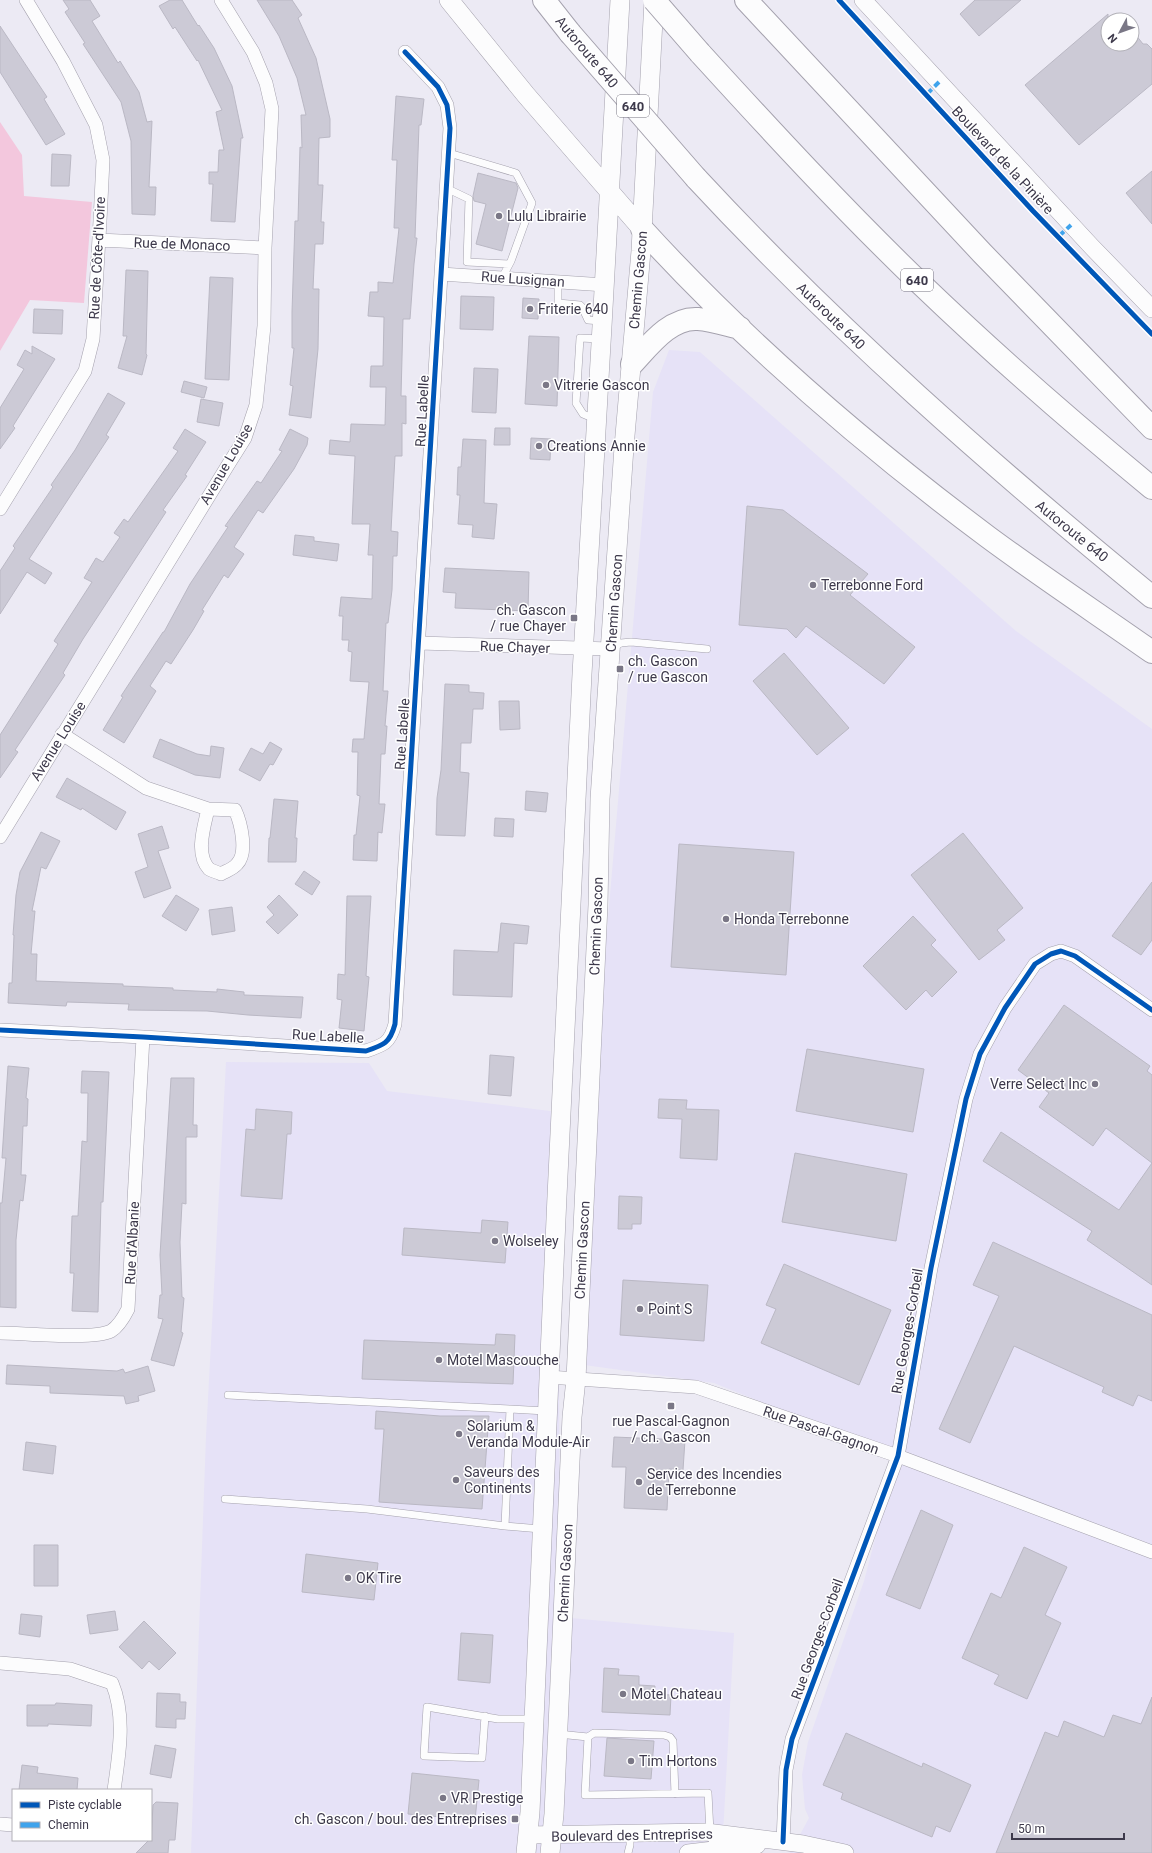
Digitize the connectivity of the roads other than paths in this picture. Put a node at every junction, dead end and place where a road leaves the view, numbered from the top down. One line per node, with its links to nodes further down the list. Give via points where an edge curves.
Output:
1 (26, 0): 14 (street, Rue de Côte-d'Ivoire, via 64,61 96,125 103,160)
2 (221, 0): 15 (street, Avenue Louise, via 253,52 266,83 272,110)
3 (449, 0): 12 (main road)
4 (544, 0): 30 (highway, Autoroute 640 / 640, bridge, via 696,178 779,266 902,384 1037,502)
5 (620, 0): 12 (main road, Chemin Gascon)
6 (654, 0): 13 (main road, Chemin Gascon); 28 (highway, 640, bridge, via 832,196 922,286 1010,367)
7 (746, 0): 27 (highway, via 982,253)
8 (863, 0): 23 (street, Boulevard de la Pinière)
9 (405, 52): 10 (street, Rue Labelle, via 438,87 447,105 450,128)
10 (449, 153): 11 (street, Rue Labelle); 17 (lane, via 516,173 532,203)
11 (446, 188): 16 (lane, via 469,198); 18 (street, Rue Labelle)
12 (611, 194): 13 (main road); 22 (main road, Chemin Gascon)
13 (642, 229): 24 (highway); 26 (main road, Chemin Gascon)
14 (99, 240): 15 (street, Rue de Monaco); 29 (street, Rue de Côte-d'Ivoire, via 93,339 85,371)
15 (265, 248): 36 (street, Avenue Louise, via 264,326 256,405 249,427)
16 (468, 262): 17 (lane); 19 (lane)
17 (510, 264): 20 (lane)
18 (441, 274): 19 (street, Rue Lusignan); 31 (street, Rue Labelle)
19 (466, 275): 20 (street, Rue Lusignan)
20 (502, 278): 21 (street, Rue Lusignan)
21 (558, 281): 22 (street, Rue Lusignan); 25 (lane, via 558,303 580,305 588,320)
22 (605, 285): 25 (main road, Chemin Gascon)
23 (1152, 309)
24 (742, 328): 26 (highway, via 698,319 686,320 666,331); 35 (highway, via 838,415 936,496 996,543)
25 (603, 331): 32 (main road, Chemin Gascon)
26 (632, 364): 33 (main road, Chemin Gascon)
27 (1152, 428)
28 (1152, 488)
29 (0, 509)
30 (1152, 597)
31 (419, 643): 32 (street, Rue Chayer); 41 (street, Rue Labelle, via 395,1024 392,1036 383,1046 366,1051)
32 (584, 648): 33 (street, Rue Chayer); 43 (main road, Chemin Gascon)
33 (610, 649): 34 (lane, via 621,642 631,642); 44 (main road, Chemin Gascon, via 600,798 598,905)
34 (707, 649)
35 (1152, 652)
36 (62, 734): 37 (street, via 146,788); 38 (street, Avenue Louise)
37 (208, 809): 37 (street, via 235,810 240,821 240,861 221,874 210,870 202,858 202,836)
38 (0, 837)
39 (1152, 1010): 48 (street, Rue Georges-Corbeil, via 1075,956 1061,951 1035,964 1005,1008 980,1054 966,1099 930,1268)
40 (0, 1030): 41 (street, Rue Labelle)
41 (143, 1037): 42 (street, Rue d'Albanie, via 128,1309 111,1331 95,1336)
42 (0, 1333)
43 (548, 1376): 44 (street, Rue Pascal-Gagnon); 47 (main road, Chemin Gascon)
44 (576, 1379): 48 (street, Rue Pascal-Gagnon, via 696,1387); 56 (main road, Chemin Gascon)
45 (228, 1395): 46 (lane)
46 (510, 1409): 47 (lane); 50 (lane)
47 (546, 1411): 51 (main road, Chemin Gascon)
48 (898, 1456): 52 (street, Rue Pascal-Gagnon); 64 (street, Rue Georges-Corbeil, via 792,1739 786,1770)
49 (225, 1499): 50 (lane, via 367,1509)
50 (505, 1526): 51 (lane)
51 (542, 1529): 55 (main road, Chemin Gascon)
52 (1152, 1552)
53 (0, 1663): 58 (street, via 70,1669 112,1683 119,1698 120,1715)
54 (485, 1716): 54 (lane, via 427,1707 424,1756 482,1758); 55 (lane)
55 (534, 1719): 65 (main road, Chemin Gascon)
56 (558, 1734): 57 (lane); 66 (main road, Chemin Gascon)
57 (588, 1737): 59 (lane, via 594,1732 670,1737 673,1741); 59 (lane, via 585,1795)
58 (114, 1789)
59 (675, 1794): 62 (lane, via 708,1793)
60 (0, 1824): 61 (street)
61 (12, 1825)
62 (710, 1832): 63 (street, Boulevard des Entreprises); 64 (street, Boulevard des Entreprises); 67 (lane)
63 (630, 1834): 66 (street, Boulevard des Entreprises); 68 (lane)
64 (783, 1842): 67 (street, Boulevard des Entreprises); 70 (street, Boulevard des Entreprises, via 818,1846)
65 (527, 1844): 66 (street, Boulevard des Entreprises)
66 (551, 1845)
67 (715, 1852): 69 (street, Boulevard des Entreprises)
68 (628, 1853)
69 (688, 1853)
70 (845, 1853)

